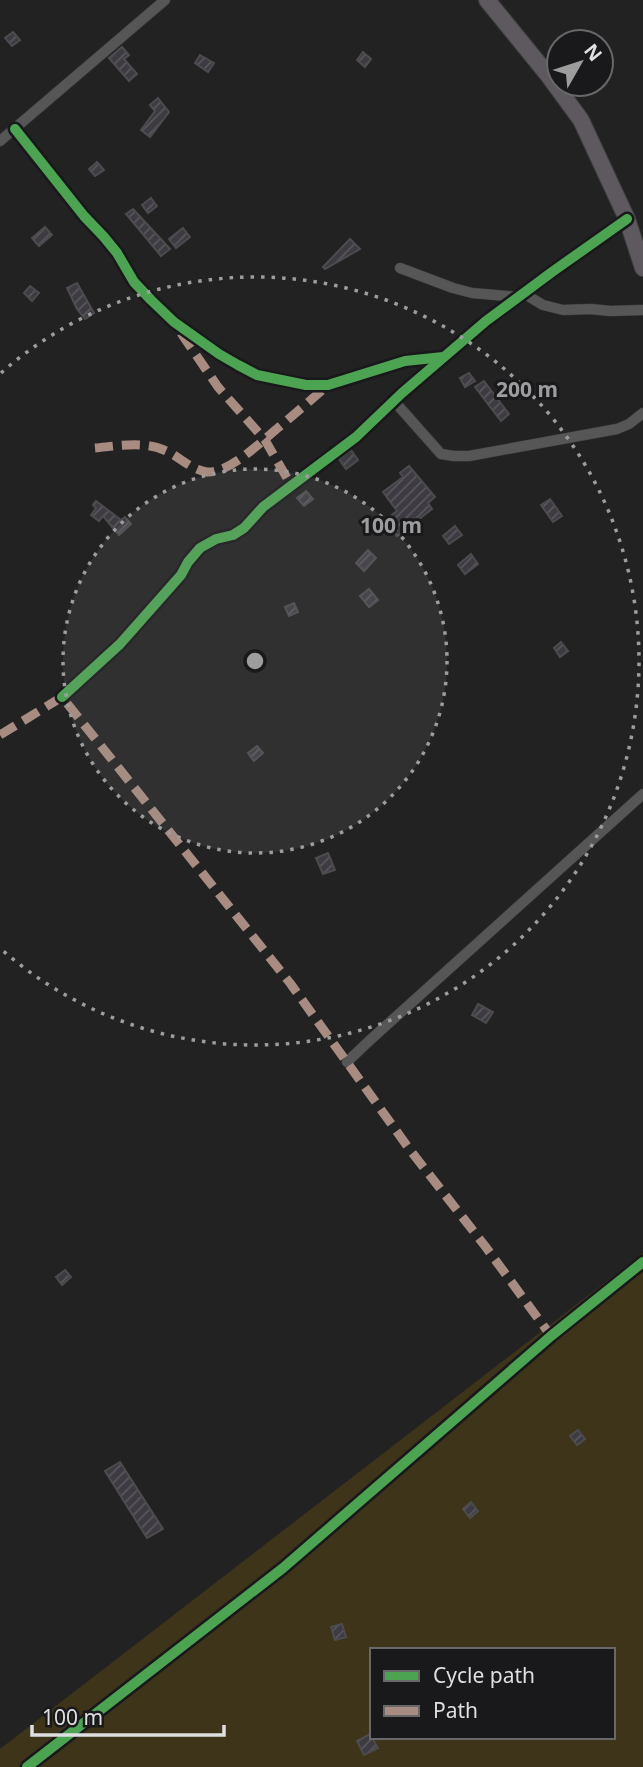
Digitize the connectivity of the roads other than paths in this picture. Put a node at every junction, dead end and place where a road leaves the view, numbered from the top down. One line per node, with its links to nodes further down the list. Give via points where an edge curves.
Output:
1 (165, 0): 3 (street)
2 (487, 0): 5 (main road, via 581,120)
3 (15, 129): 4 (street); 11 (street, via 150,300 238,365 257,375 328,385 405,361)
4 (0, 141)
5 (627, 219): 6 (main road); 9 (street)
6 (638, 235): 8 (main road)
7 (400, 268): 9 (street, via 472,293)
8 (643, 268)
9 (521, 295): 10 (street, via 563,310); 11 (street)
10 (643, 310)
11 (443, 357): 12 (street)
12 (394, 401): 13 (street, via 441,454 454,456 617,429); 14 (street, via 356,437 263,507 244,528 200,548 120,644)
13 (643, 413)
14 (62, 697)
15 (643, 794): 16 (street)
16 (347, 1062)
17 (643, 1262): 18 (street, via 284,1568)
18 (27, 1767)

